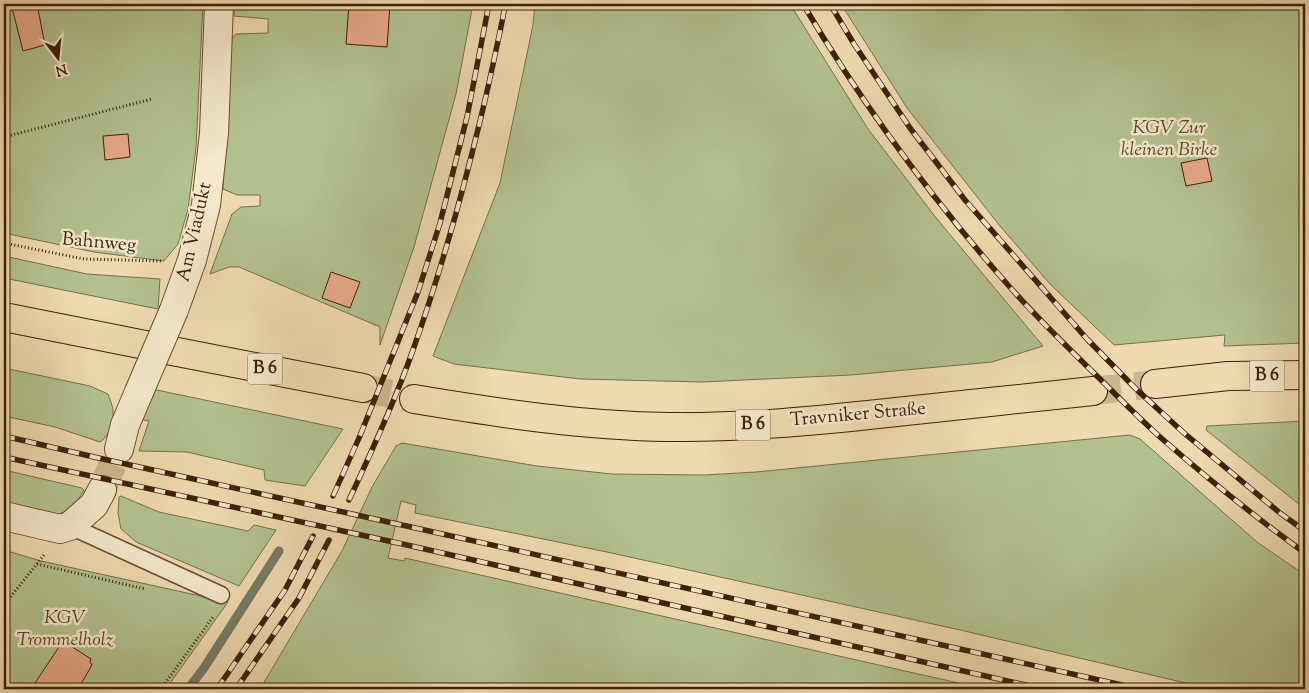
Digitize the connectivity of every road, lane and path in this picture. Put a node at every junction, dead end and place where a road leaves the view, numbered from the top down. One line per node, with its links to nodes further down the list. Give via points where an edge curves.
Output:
1 (219, 4): 5 (street, Am Viadukt, via 213,142 206,205)
2 (152, 99): 3 (path)
3 (4, 136)
4 (4, 243): 5 (path, Bahnweg, via 84,259)
5 (192, 260): 12 (street, Am Viadukt, bridge)
6 (4, 317): 9 (main road, B 6)
7 (1305, 375): 8 (main road, B 6, via 1228,376)
8 (1155, 384)
9 (363, 388)
10 (1093, 391): 11 (main road, Travniker Straße / B 6, via 829,419 668,427 511,415)
11 (414, 399)
12 (119, 449)
13 (102, 490): 15 (street, via 94,506)
14 (4, 516): 15 (street)
15 (65, 528): 16 (path); 18 (lane)
16 (37, 564): 17 (path); 19 (path)
17 (153, 590)
18 (221, 595)
19 (4, 605)
20 (216, 613): 21 (path)
21 (161, 689)

